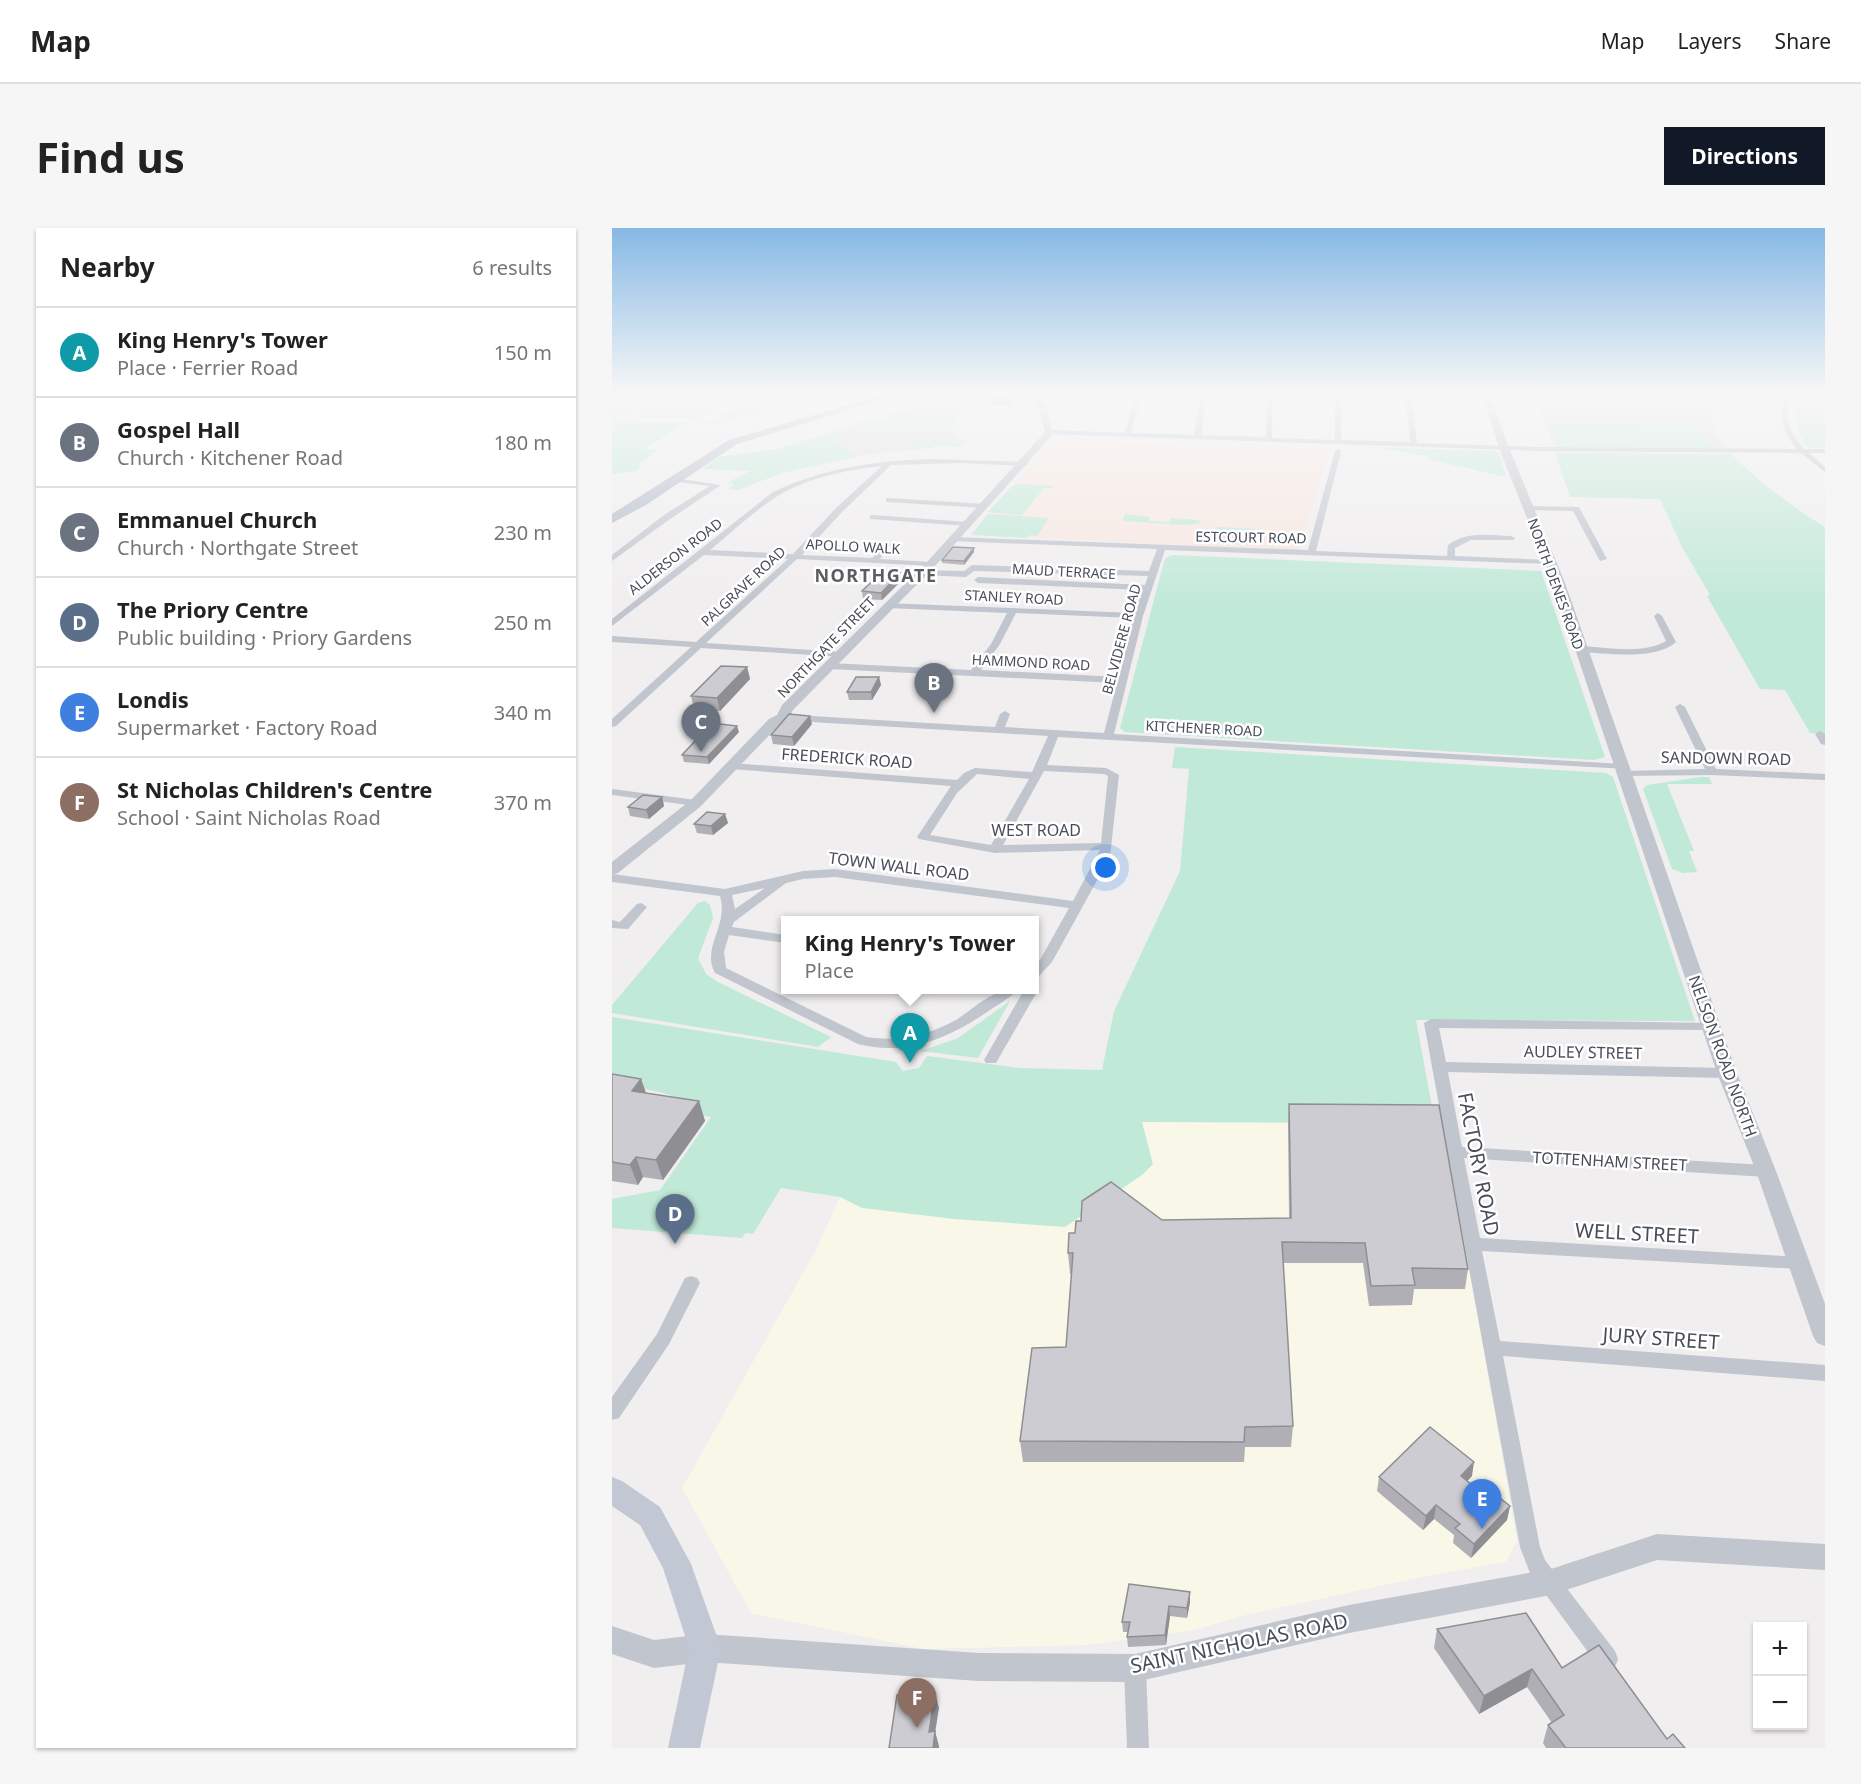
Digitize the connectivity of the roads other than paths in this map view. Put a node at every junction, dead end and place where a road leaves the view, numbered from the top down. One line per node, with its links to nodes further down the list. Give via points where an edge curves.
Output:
1 (699, 465): 7 (main road)
2 (883, 465): 21 (street, ALDERSON ROAD, via 825,475 786,488)
3 (887, 465): 24 (street, PALGRAVE ROAD)
4 (1023, 465): 9 (street, NORTHGATE STREET)
5 (1334, 465): 22 (street)
6 (1511, 465): 10 (street, NORTH DENES ROAD)
7 (677, 480): 12 (main road); 27 (street, via 717,484)
8 (889, 500): 9 (street)
9 (985, 506): 13 (street, NORTHGATE STREET)
10 (1528, 508): 26 (street, via 1576,509); 29 (street, NORTH DENES ROAD)
11 (873, 517): 13 (street)
12 (612, 519)
13 (968, 524): 17 (street, NORTHGATE STREET)
14 (1481, 527): 15 (street)
15 (1482, 537): 16 (street); 25 (street, via 1452,544)
16 (1511, 538)
17 (953, 539): 19 (street, ESTCOURT ROAD); 30 (street, NORTHGATE STREET)
18 (888, 544): 28 (street)
19 (1097, 545): 20 (street, ESTCOURT ROAD); 23 (street)
20 (1161, 548): 22 (street, ESTCOURT ROAD); 31 (street, BELVIDERE ROAD)
21 (702, 552): 24 (street, APOLLO WALK); 38 (street, ALDERSON ROAD)
22 (1312, 552): 25 (street, ESTCOURT ROAD)
23 (1092, 554)
24 (796, 556): 28 (street, APOLLO WALK); 40 (street, PALGRAVE ROAD)
25 (1451, 559): 29 (street, ESTCOURT ROAD)
26 (1603, 559)
27 (612, 560)
28 (875, 560): 30 (street, APOLLO WALK)
29 (1549, 562): 41 (street, NORTH DENES ROAD)
30 (926, 568): 31 (street, APOLLO WALK, via 966,574 972,568 1079,572 1086,567); 34 (street, NORTHGATE STREET)
31 (1152, 574): 33 (street, BELVIDERE ROAD)
32 (978, 580): 33 (street, MAUD TERRACE)
33 (1148, 588): 36 (street, BELVIDERE ROAD)
34 (888, 604): 35 (street, STANLEY ROAD); 42 (street, NORTHGATE STREET)
35 (1013, 610): 36 (street, STANLEY ROAD); 44 (street)
36 (1139, 616): 45 (street, BELVIDERE ROAD)
37 (1658, 616): 41 (street, via 1671,642 1665,647)
38 (612, 623)
39 (612, 639): 40 (street)
40 (700, 644): 42 (street); 49 (street, PALGRAVE ROAD)
41 (1580, 649): 54 (street, NORTH DENES ROAD)
42 (842, 655): 43 (street, NORTHGATE STREET)
43 (829, 666): 44 (street, HAMMOND ROAD); 48 (street, NORTHGATE STREET, via 787,708)
44 (974, 673): 45 (street, HAMMOND ROAD)
45 (1124, 680): 52 (street, BELVIDERE ROAD)
46 (1680, 707): 56 (street)
47 (1005, 714): 50 (street)
48 (783, 717): 50 (street, KITCHENER ROAD); 53 (street, NORTHGATE STREET)
49 (612, 724)
50 (999, 731): 51 (street, KITCHENER ROAD)
51 (1054, 735): 52 (street, KITCHENER ROAD); 55 (street)
52 (1108, 738): 54 (street, KITCHENER ROAD)
53 (731, 766): 58 (street, FREDERICK ROAD); 60 (street, NORTHGATE STREET)
54 (1624, 770): 56 (street, SANDOWN ROAD); 75 (street, NELSON ROAD NORTH)
55 (1037, 772): 58 (street, via 975,771); 61 (street, via 1106,771 1114,775); 62 (street)
56 (1712, 772): 57 (street, SANDOWN ROAD)
57 (1825, 777)
58 (959, 783): 62 (street, WEST ROAD, via 922,837)
59 (612, 792): 60 (street)
60 (696, 803): 63 (street, NORTHGATE STREET)
61 (1107, 846): 62 (street, WEST ROAD); 67 (street)
62 (995, 849)
63 (612, 870)
64 (612, 878): 66 (street, TOWN WALL ROAD)
65 (783, 880): 66 (street, TOWN WALL ROAD); 67 (street, TOWN WALL ROAD, via 835,873); 70 (street)
66 (724, 893): 70 (street, via 729,908)
67 (1077, 904): 72 (street)
68 (641, 907): 69 (street, via 623,926)
69 (612, 924)
70 (725, 926): 71 (street); 73 (street, via 717,947 720,970 873,1044 926,1041 957,1027)
71 (781, 938)
72 (1040, 961)
73 (1004, 994)
74 (1029, 994): 76 (street)
75 (1711, 1026): 77 (street, FACTORY ROAD, via 1431,1023); 78 (street, NELSON ROAD NORTH)
76 (991, 1059)
77 (1439, 1067): 78 (street, AUDLEY STREET); 79 (street, FACTORY ROAD)
78 (1727, 1073): 80 (street, NELSON ROAD NORTH)
79 (1455, 1152): 80 (street, TOTTENHAM STREET); 81 (street, FACTORY ROAD)
80 (1766, 1171): 82 (street, NELSON ROAD NORTH)
81 (1472, 1244): 82 (street, WELL STREET); 85 (street, FACTORY ROAD)
82 (1799, 1263): 84 (street, NELSON ROAD NORTH)
83 (691, 1283): 87 (street, via 663,1338)
84 (1825, 1336)
85 (1493, 1348): 86 (street, JURY STREET); 90 (street, FACTORY ROAD, via 1530,1547 1537,1566)
86 (1825, 1372)
87 (612, 1412)
88 (612, 1490): 92 (main road, via 650,1516 676,1564)
89 (1825, 1557): 90 (street, SAINT NICHOLAS ROAD, via 1657,1547)
90 (1551, 1582): 93 (street, SAINT NICHOLAS ROAD, via 1349,1619); 94 (street, FACTORY ROAD)
91 (612, 1640): 92 (street, SAINT NICHOLAS ROAD, via 654,1654)
92 (705, 1648): 93 (street, SAINT NICHOLAS ROAD, via 979,1668); 95 (main road)
93 (1135, 1668): 96 (street)
94 (1618, 1674)
95 (684, 1748)
96 (1138, 1748)

